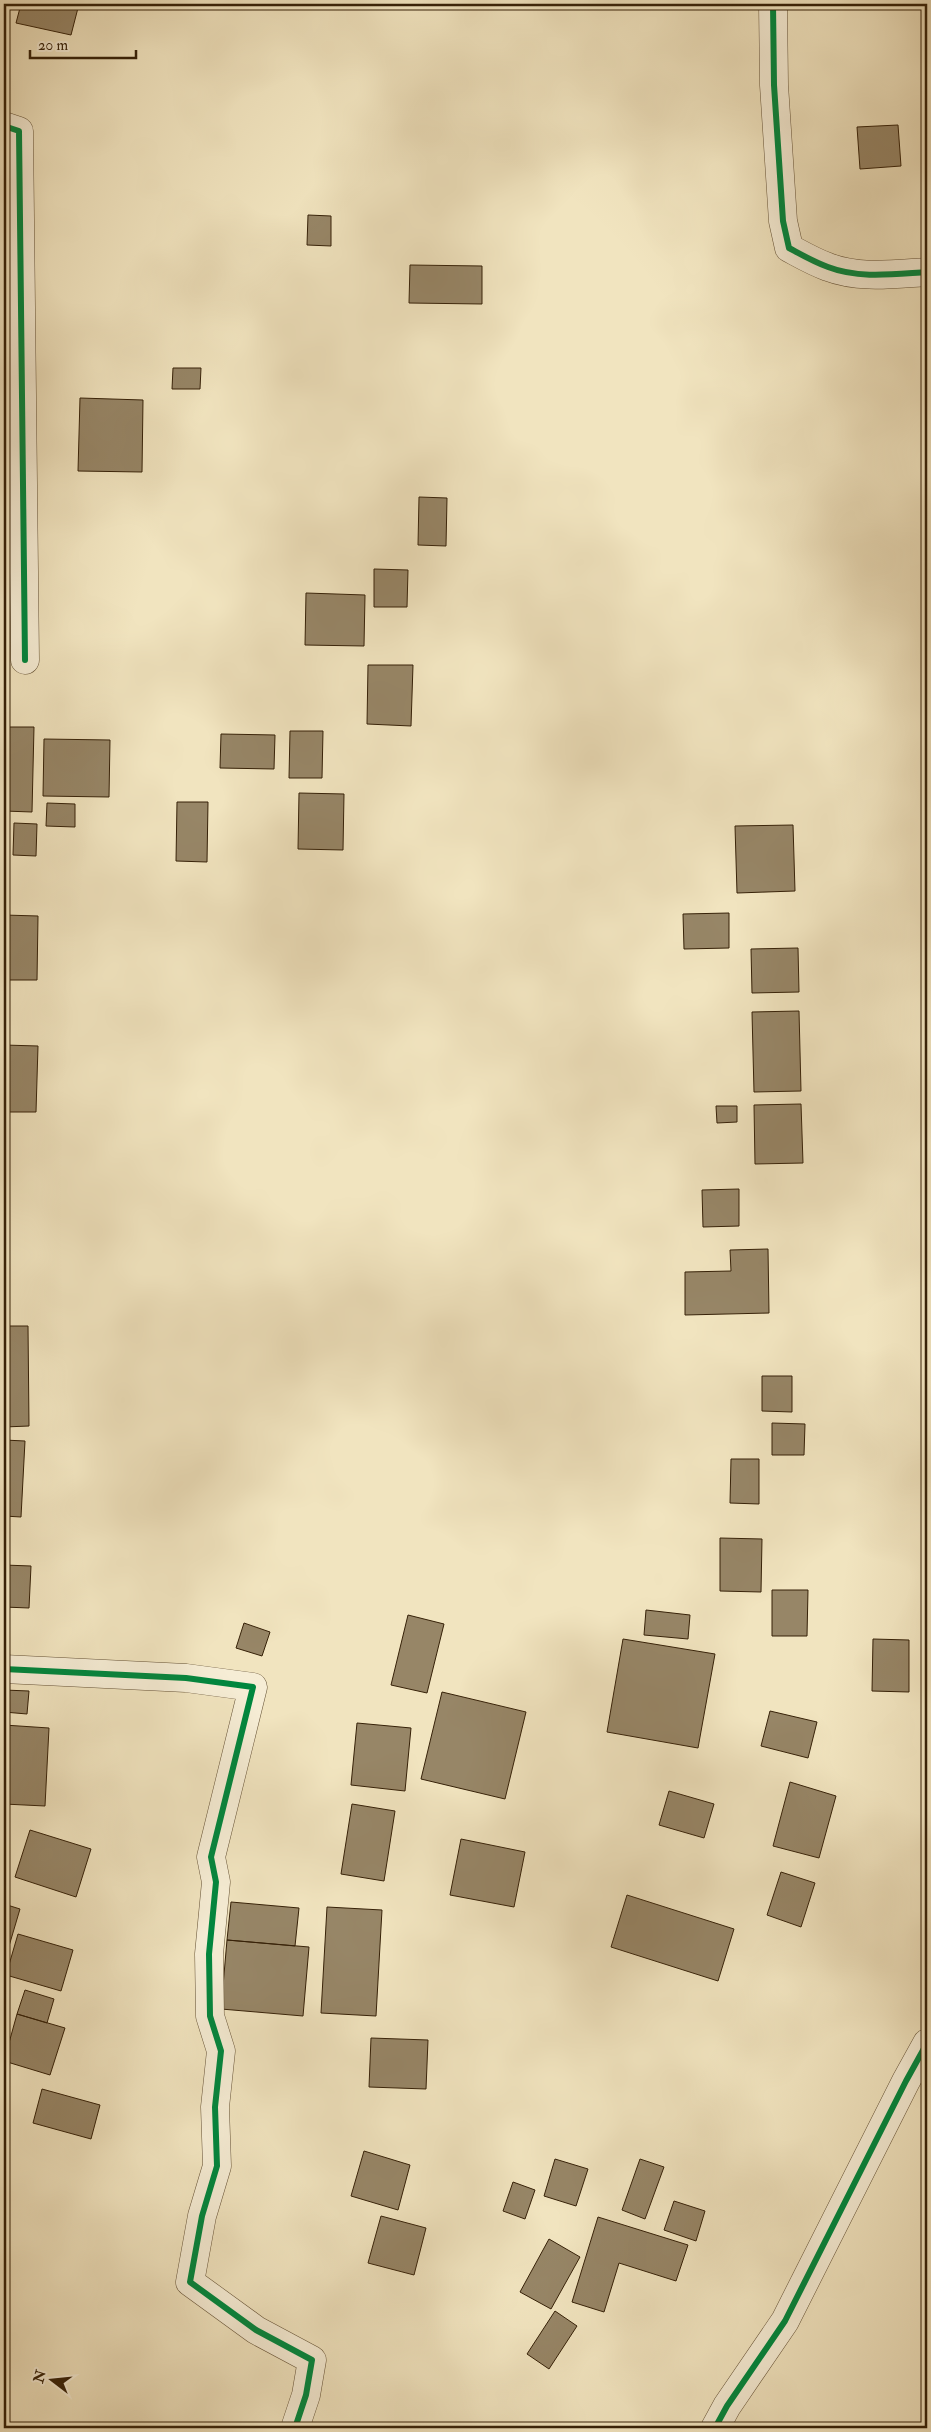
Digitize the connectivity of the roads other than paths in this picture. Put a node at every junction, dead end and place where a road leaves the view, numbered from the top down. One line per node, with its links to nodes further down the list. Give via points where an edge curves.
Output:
1 (773, 4): 3 (street, via 774,85 783,221 789,248 828,267 852,273)
2 (4, 126): 4 (street, via 19,131)
3 (927, 272)
4 (25, 660)
5 (4, 1669): 7 (street, via 186,1678 253,1687 211,1857 216,1882 209,1954 210,2016 221,2051 215,2107 217,2166 202,2216 190,2282 256,2330 312,2360 306,2395)
6 (927, 2043): 8 (street, via 785,2321)
7 (295, 2428)
8 (715, 2428)

